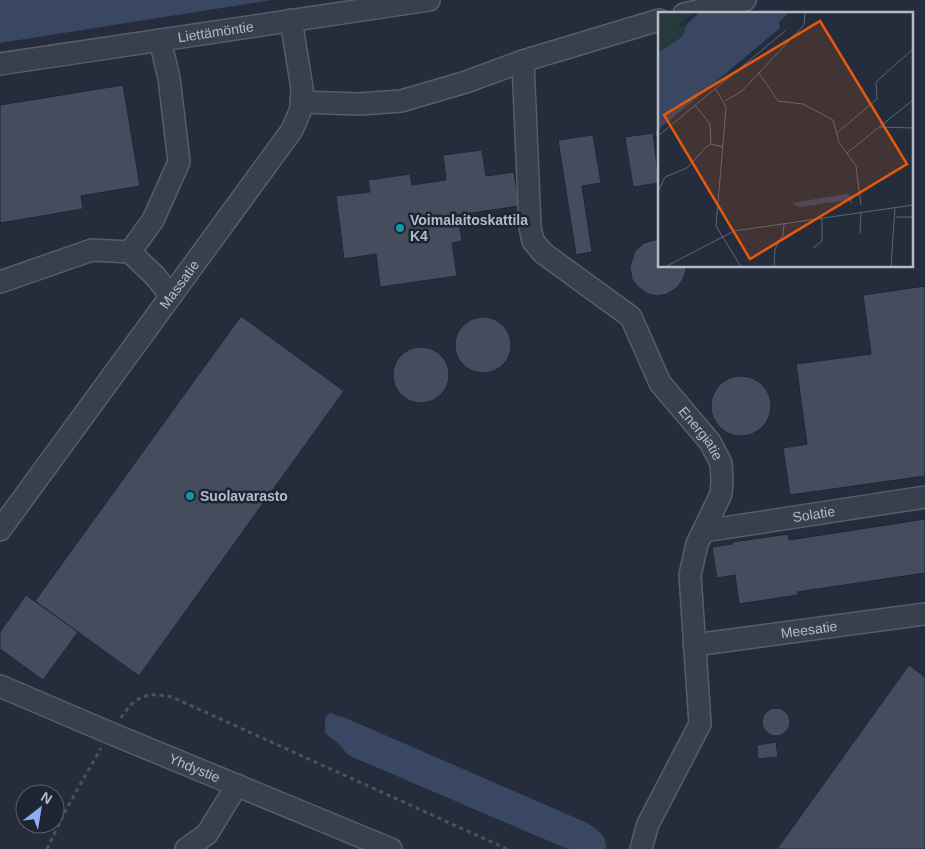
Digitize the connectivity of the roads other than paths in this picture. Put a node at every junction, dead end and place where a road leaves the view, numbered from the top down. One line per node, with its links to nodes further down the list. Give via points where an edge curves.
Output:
1 (429, 0): 4 (lane, Liettämöntie)
2 (745, 0): 3 (lane)
3 (693, 12)
4 (291, 20): 6 (lane, Liettämöntie); 9 (lane, Massatie, via 302,88)
5 (658, 20): 7 (lane)
6 (160, 40): 8 (lane, Liettämöntie); 10 (lane, via 169,78 179,162 153,220)
7 (523, 61): 9 (lane, via 401,101 360,104); 15 (lane, Energiatie, via 533,241 543,253 631,317 660,383 710,442 721,463 722,481 721,494)
8 (0, 64)
9 (301, 102): 12 (lane, Massatie, via 292,130)
10 (130, 252): 11 (lane, via 92,250); 12 (lane)
11 (0, 282)
12 (171, 296): 14 (lane, Massatie)
13 (925, 497): 15 (lane, Solatie)
14 (0, 530)
15 (704, 531): 19 (lane, Energiatie, via 697,544 690,575)
16 (925, 614): 17 (lane, Meesatie)
17 (903, 617): 18 (lane); 19 (lane, Meesatie)
18 (925, 631)
19 (694, 645): 24 (lane, Energiatie, via 700,724 648,824)
20 (0, 686): 21 (lane, Yhdystie)
21 (237, 785): 22 (lane, via 207,834); 23 (lane, Yhdystie)
22 (186, 849)
23 (391, 849)
24 (641, 849)

